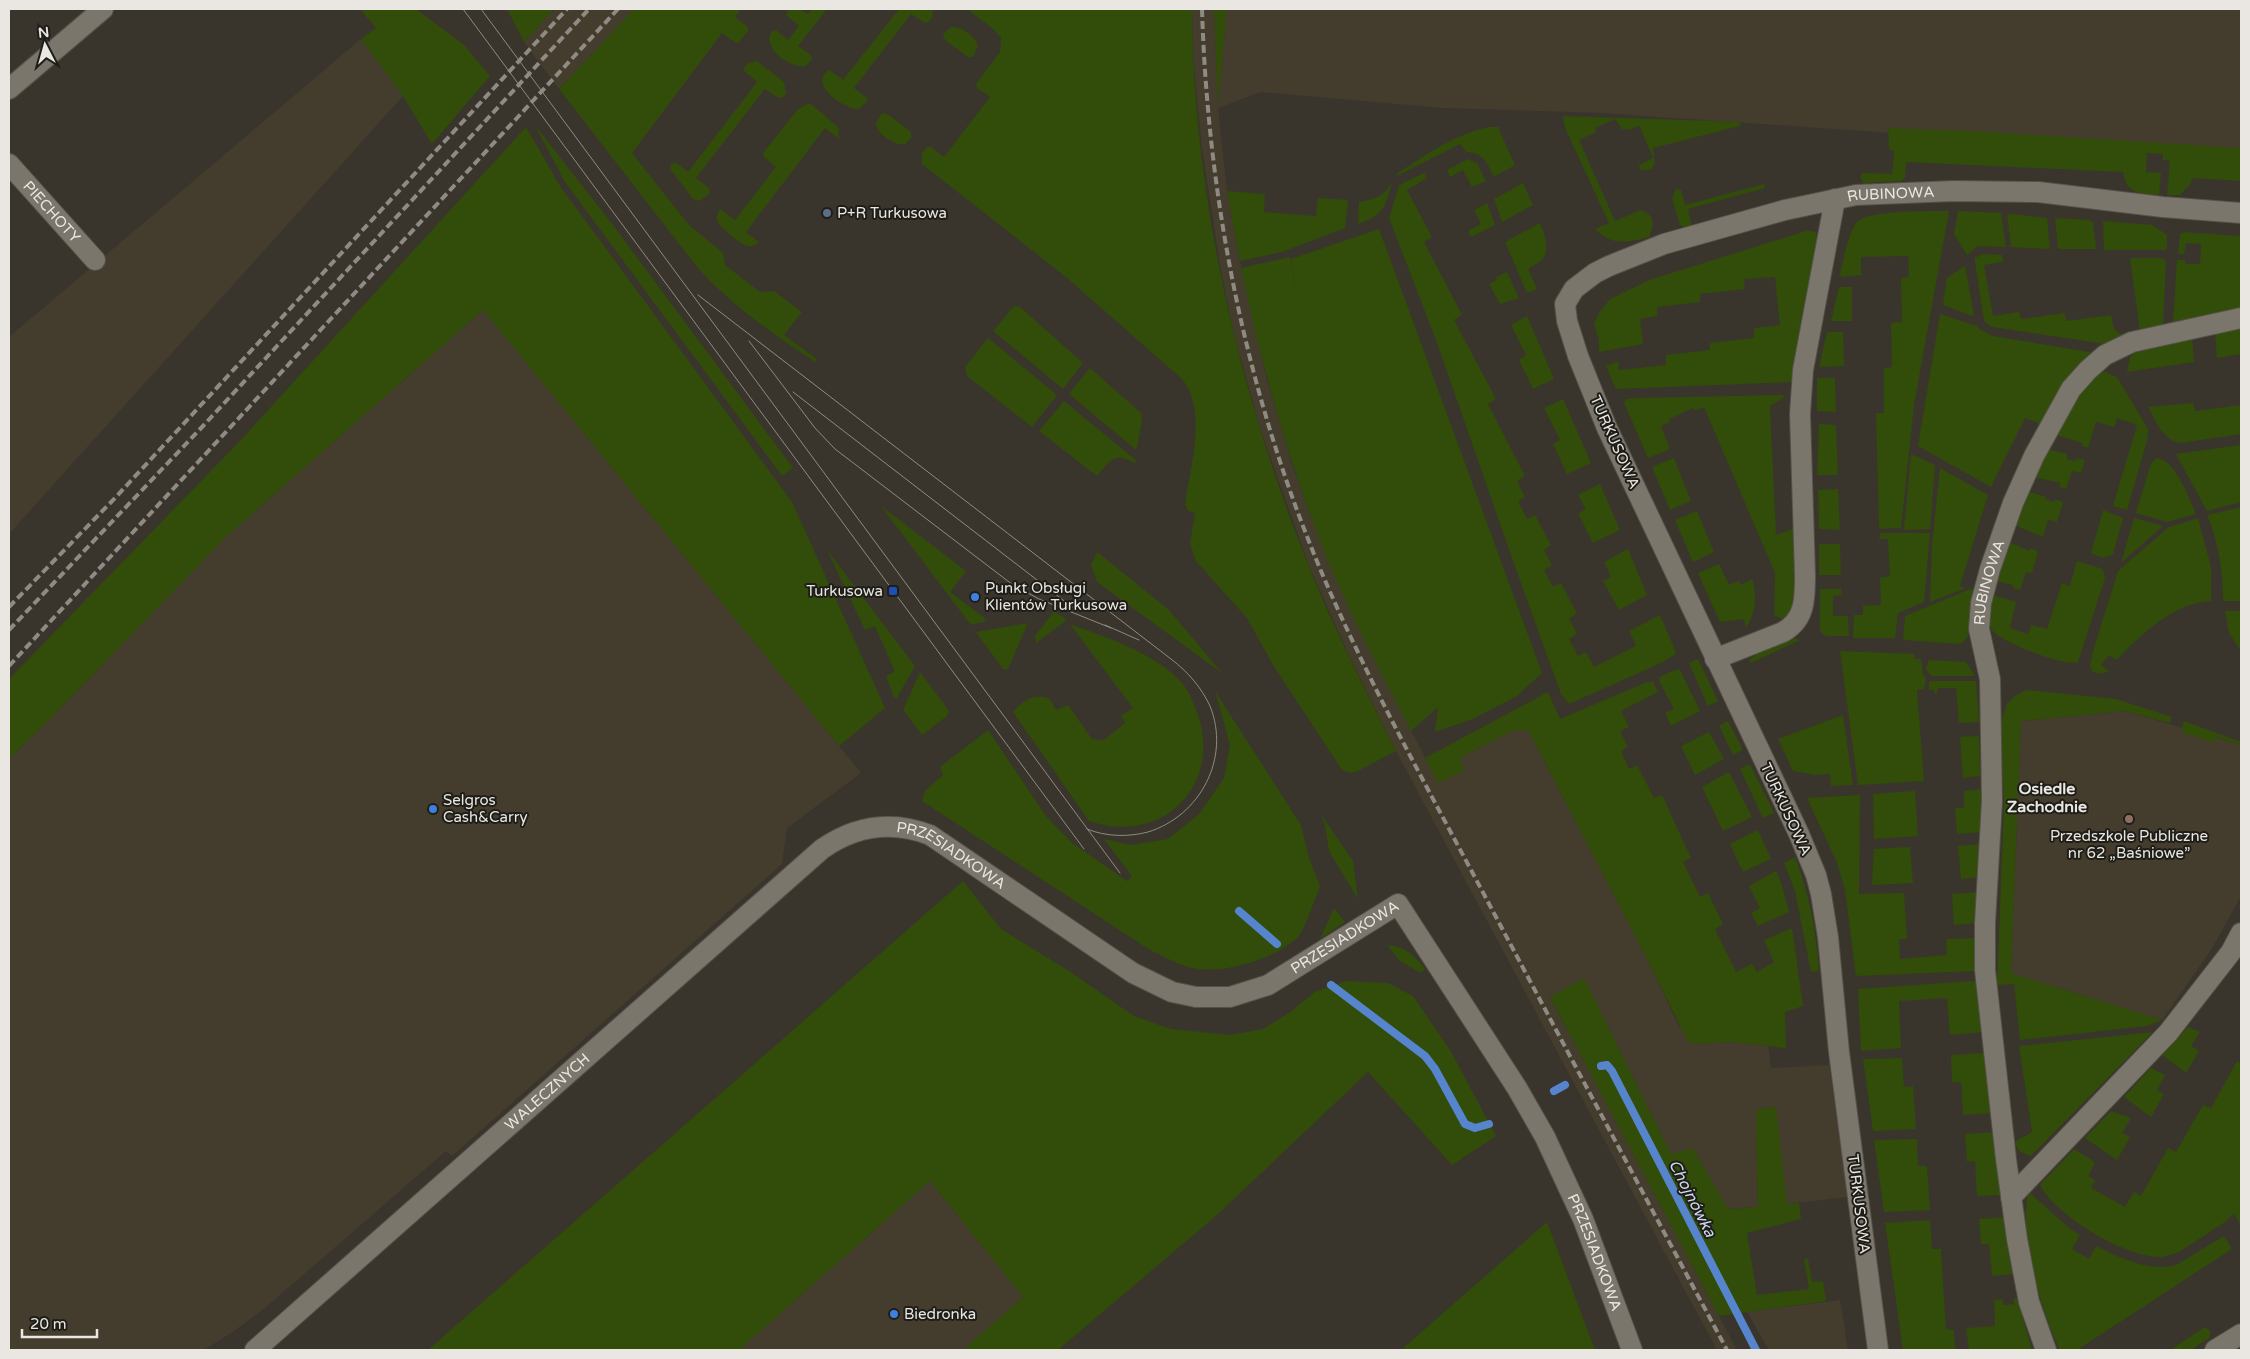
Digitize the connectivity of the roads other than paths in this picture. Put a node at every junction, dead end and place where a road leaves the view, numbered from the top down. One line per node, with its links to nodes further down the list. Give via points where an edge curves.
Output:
1 (103, 9): 2 (street)
2 (9, 89)
3 (9, 164): 6 (street, PIECHOTY)
4 (1835, 199): 5 (street, RUBINOWA, via 1866,194 1954,190 2038,192 2163,207); 7 (street, RUBINOWA, via 1747,219 1664,244 1595,273 1574,289); 9 (street, via 1803,370 1800,414 1805,600 1802,614 1791,628)
5 (2241, 212)
6 (95, 260)
7 (1565, 304): 9 (street, TURKUSOWA, via 1578,356 1607,428)
8 (2241, 318): 12 (street, RUBINOWA, via 2132,342 2104,355 2088,370 2071,389 2013,503 1981,603 1979,629 1990,679 1992,801 1985,970)
9 (1715, 659): 16 (street, TURKUSOWA, via 1808,855 1821,894)
10 (841, 837): 14 (street, WALECZNYCH, via 822,850); 15 (street, PRZESIADKOWA, via 880,826 903,827 930,835 1133,973 1172,992 1196,997 1230,997 1268,985 1398,904 1543,1132 1583,1219)
11 (2241, 933): 12 (street, via 2231,952 2168,1033)
12 (2011, 1196): 17 (street, via 2029,1302)
13 (2241, 1334): 18 (street)
14 (255, 1350)
15 (1632, 1350)
16 (1878, 1350)
17 (2046, 1350)
18 (2215, 1350)

